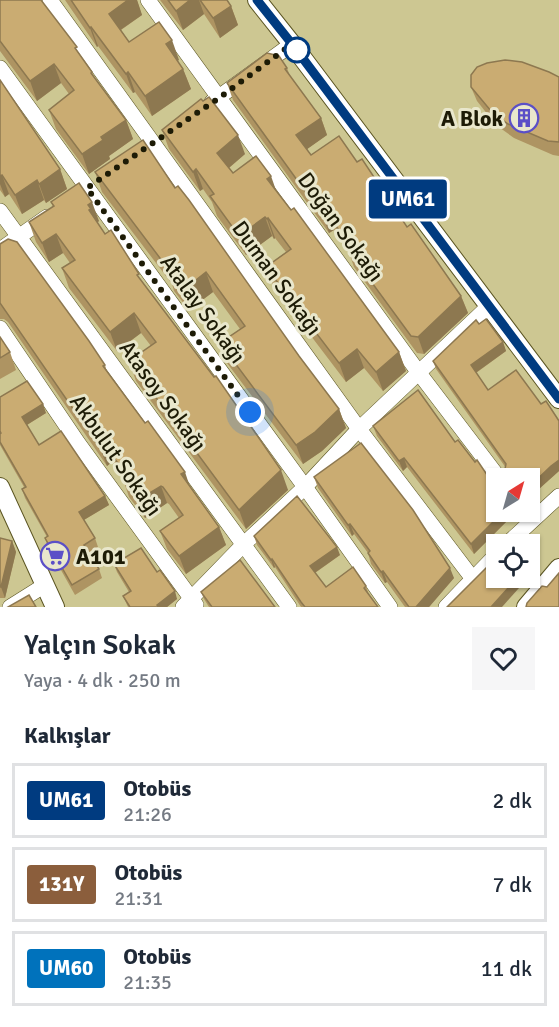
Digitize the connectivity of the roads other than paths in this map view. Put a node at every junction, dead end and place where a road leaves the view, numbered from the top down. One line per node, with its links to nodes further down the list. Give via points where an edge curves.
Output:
1 (50, 0): 16 (street, Duman Sokağı)
2 (148, 0): 6 (street, Doğan Sokağı)
3 (257, 0): 4 (street)
4 (292, 44): 6 (street); 12 (street)
5 (0, 68): 18 (street, Atalay Sokağı)
6 (219, 98): 7 (street); 14 (street, Doğan Sokağı)
7 (200, 111)
8 (61, 207): 10 (street)
9 (0, 212): 10 (street, Atasoy Sokağı)
10 (18, 237): 11 (street); 23 (street, Atasoy Sokağı)
11 (0, 250)
12 (489, 306): 14 (street); 15 (street)
13 (0, 328): 28 (street, Akbulut Sokağı)
14 (418, 372): 16 (street); 17 (street, Doğan Sokağı)
15 (559, 399)
16 (359, 429): 18 (street); 26 (street, Duman Sokağı)
17 (491, 468)
18 (305, 486): 23 (street); 32 (street, Atalay Sokağı)
19 (0, 487): 22 (street)
20 (559, 496): 21 (street)
21 (540, 508)
22 (5, 512): 27 (street)
23 (244, 544): 28 (street); 31 (street, Atasoy Sokağı)
24 (486, 565): 26 (street)
25 (559, 568): 34 (street)
26 (473, 579): 33 (street)
27 (45, 585): 29 (street); 30 (street)
28 (190, 604)
29 (10, 607)
30 (55, 607)
31 (289, 607)
32 (390, 607)
33 (446, 607)
34 (526, 607)

